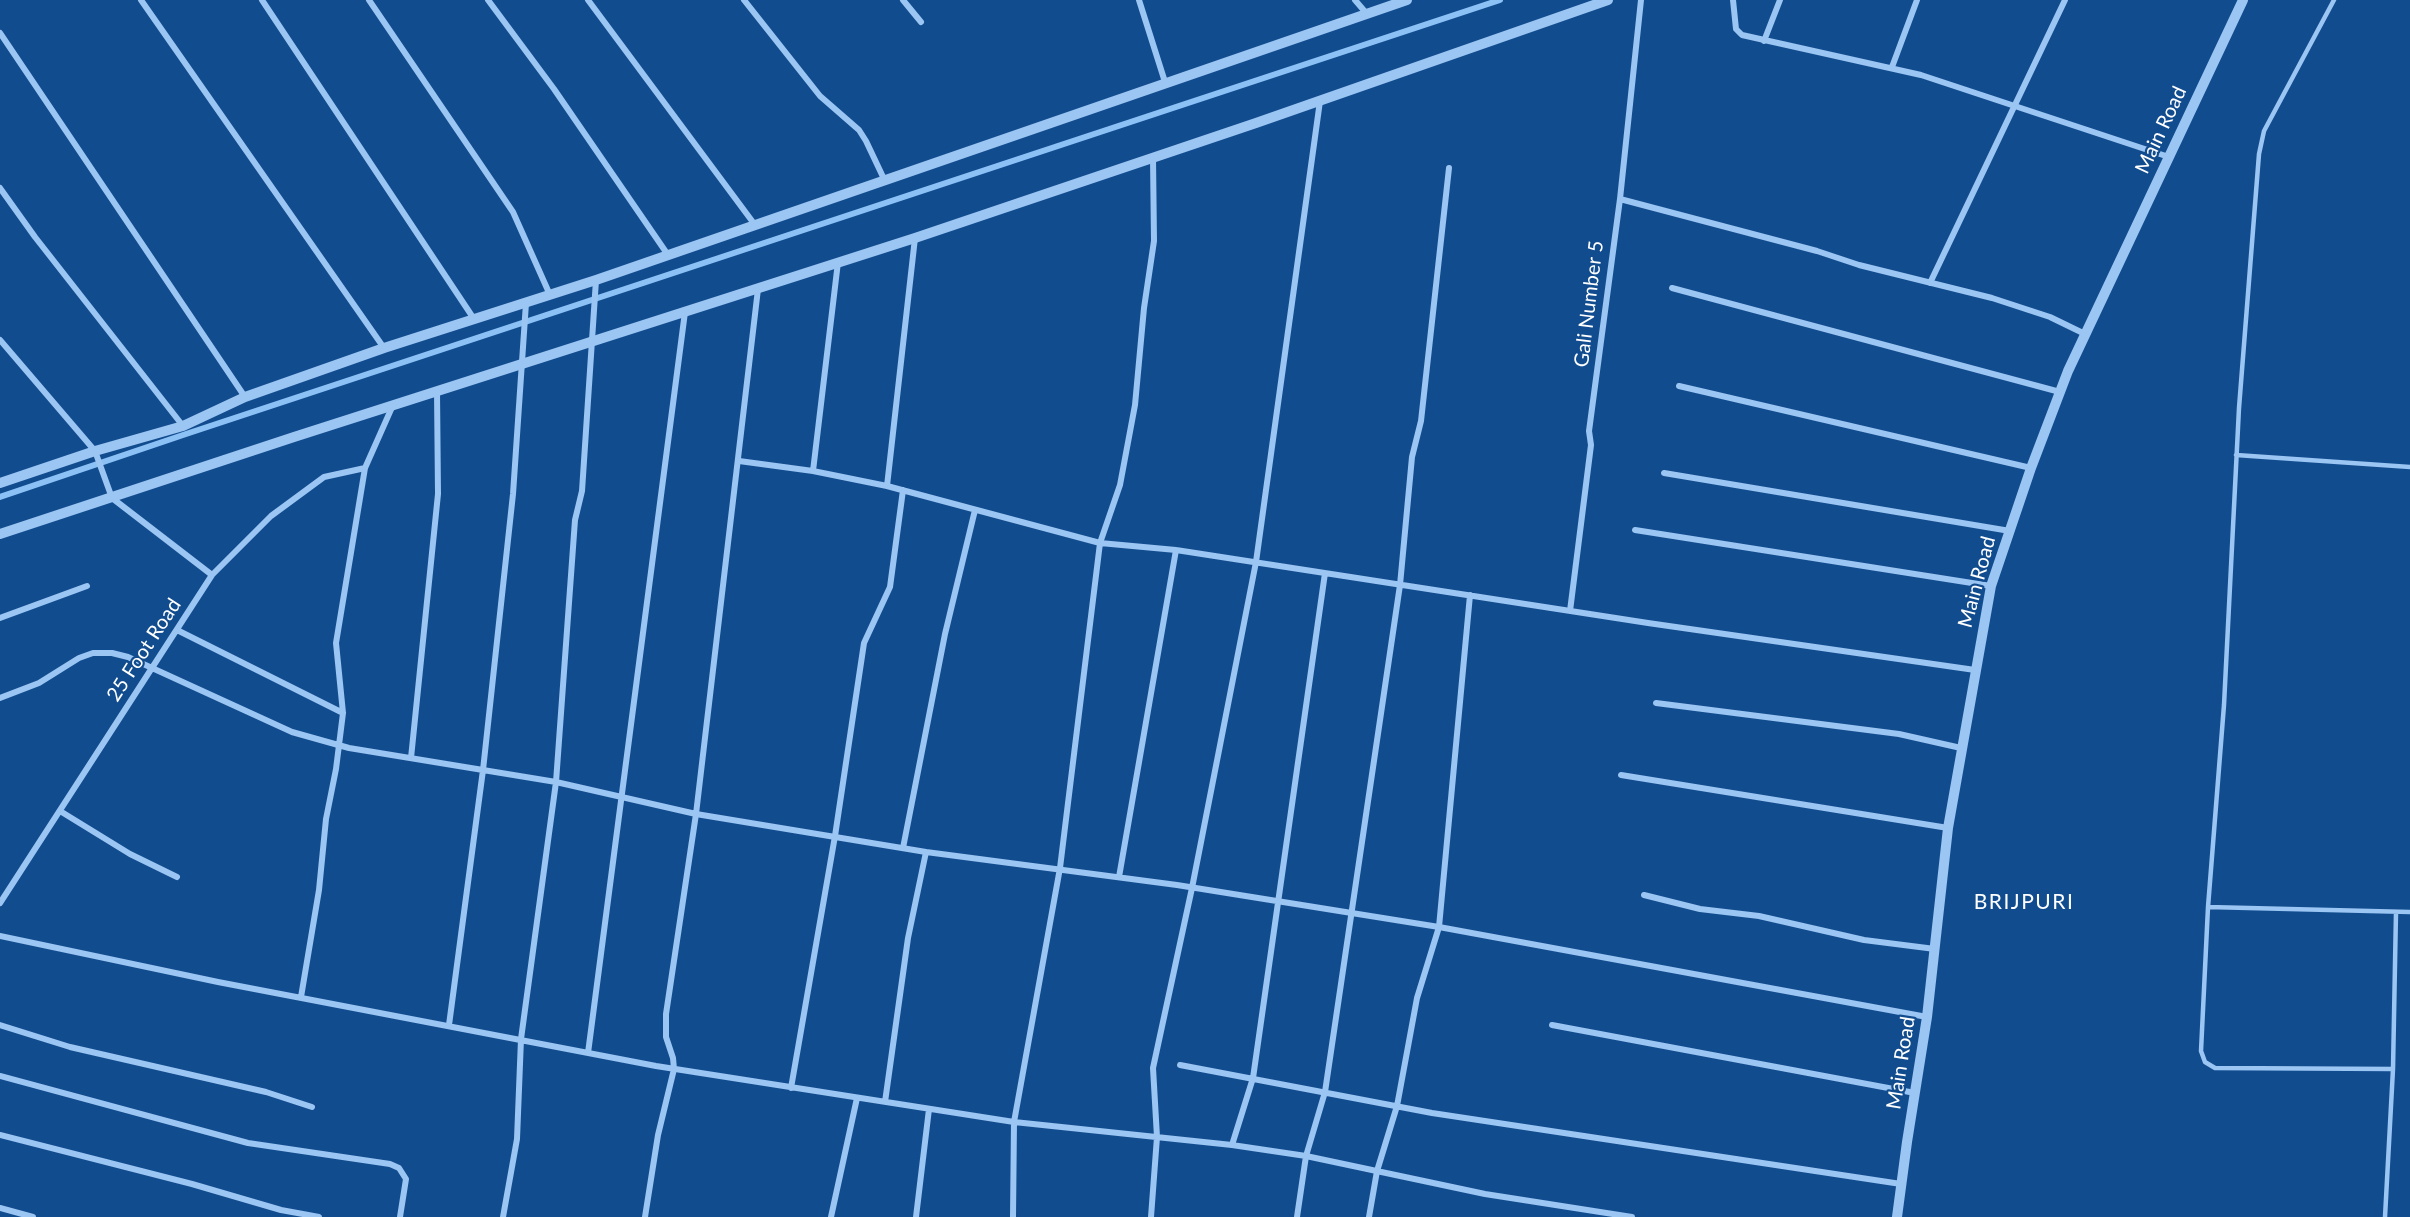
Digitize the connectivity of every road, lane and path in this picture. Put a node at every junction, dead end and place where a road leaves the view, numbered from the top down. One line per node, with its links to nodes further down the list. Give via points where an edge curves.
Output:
1 (141, 0): 48 (street)
2 (262, 0): 44 (street)
3 (369, 0): 41 (street, via 513,212)
4 (489, 0): 35 (street)
5 (588, 0): 33 (street)
6 (744, 0): 30 (street, via 820,96 859,130)
7 (903, 0): 20 (street)
8 (1139, 0): 24 (street)
9 (1355, 0): 19 (street)
10 (1608, 0): 25 (street)
11 (1641, 0): 32 (street, Gali Number 5)
12 (1733, 0): 22 (street, via 1736,30)
13 (1780, 0): 22 (street)
14 (1917, 0): 23 (street)
15 (2065, 0): 26 (street)
16 (2243, 0): 27 (street, Main Road)
17 (2334, 0): 57 (lane, via 2261,142)
18 (1403, 1): 19 (street)
19 (1367, 14): 24 (street)
20 (921, 22)
21 (0, 33): 53 (street)
22 (1764, 41): 23 (street)
23 (1892, 67): 26 (street)
24 (1165, 82): 30 (street)
25 (1320, 101): 28 (street); 74 (street)
26 (2013, 107): 27 (street); 38 (street)
27 (2169, 157): 45 (street, Main Road)
28 (1153, 158): 34 (street); 72 (street, via 1154,241 1135,405 1120,485)
29 (1449, 168): 77 (street, via 1421,421 1412,457)
30 (884, 179): 33 (street)
31 (0, 188): 55 (street)
32 (1620, 199): 38 (street); 81 (street, Gali Number 5)
33 (755, 225): 35 (street)
34 (915, 238): 36 (street); 65 (street)
35 (668, 255): 37 (street)
36 (838, 261): 39 (street); 62 (street)
37 (596, 280): 41 (street); 47 (street)
38 (1930, 283): 45 (street, via 2002,301)
39 (758, 288): 43 (street); 58 (street)
40 (1672, 288): 52 (street)
41 (550, 296): 42 (street)
42 (526, 303): 44 (street); 49 (street)
43 (685, 312): 47 (street); 95 (street)
44 (474, 320): 48 (street)
45 (2085, 334): 52 (street, Main Road)
46 (0, 340): 56 (street)
47 (592, 341): 49 (street); 94 (street)
48 (384, 348): 53 (street)
49 (522, 364): 51 (street); 92 (street, via 513,494)
50 (1679, 386): 61 (street)
51 (437, 391): 54 (street); 91 (street, via 438,494)
52 (2060, 392): 61 (street, Main Road)
53 (245, 397): 55 (street)
54 (393, 405): 60 (street); 67 (street)
55 (183, 426): 56 (street)
56 (95, 451): 64 (street); 67 (street)
57 (2236, 455): 59 (lane); 109 (lane, via 2224,705)
58 (739, 461): 62 (street); 97 (street)
59 (2410, 467)
60 (365, 468): 76 (street, 25 Foot Road, via 324,477 271,516); 88 (street, via 336,643)
61 (2031, 468): 70 (street, Main Road)
62 (813, 471): 65 (street)
63 (1664, 473): 70 (street)
64 (0, 483)
65 (887, 486): 66 (street)
66 (903, 490): 68 (street); 99 (street, via 890,587 864,642)
67 (112, 498): 71 (street); 76 (street)
68 (975, 510): 72 (street); 100 (street, via 945,634)
69 (1635, 530): 79 (street)
70 (2010, 531): 79 (street, Main Road)
71 (0, 534)
72 (1100, 543): 73 (street); 102 (street)
73 (1176, 550): 74 (street); 104 (street)
74 (1256, 562): 75 (street); 105 (street)
75 (1325, 573): 77 (street); 107 (street)
76 (212, 575): 83 (street, 25 Foot Road)
77 (1400, 585): 80 (street); 112 (street)
78 (87, 586): 82 (street)
79 (1991, 586): 85 (street, Main Road)
80 (1470, 596): 81 (street); 113 (street)
81 (1570, 611): 85 (street)
82 (0, 618)
83 (177, 630): 84 (street, 25 Foot Road); 88 (street)
84 (153, 668): 86 (street, via 128,657 93,653 39,683); 89 (street, via 292,732); 96 (street, 25 Foot Road)
85 (1975, 670): 90 (street, Main Road)
86 (0, 698)
87 (1656, 703): 90 (street, via 1899,734)
88 (343, 713): 89 (street)
89 (339, 745): 91 (street); 116 (street)
90 (1961, 748): 98 (street, Main Road)
91 (411, 758): 92 (street)
92 (483, 770): 94 (street); 119 (street)
93 (1621, 775): 98 (street)
94 (556, 782): 95 (street); 121 (street)
95 (622, 796): 97 (street); 122 (street)
96 (60, 811): 103 (street, via 130,854); 108 (street, 25 Foot Road)
97 (696, 814): 99 (street); 124 (street, via 666,1014 666,1037)
98 (1948, 828): 115 (street, Main Road)
99 (835, 837): 100 (street); 128 (street)
100 (903, 848): 101 (street)
101 (926, 852): 102 (street); 132 (street, via 908,938)
102 (1060, 868): 104 (street); 136 (street)
103 (177, 877)
104 (1119, 877): 105 (street)
105 (1192, 888): 107 (street); 138 (street, via 1153,1068)
106 (1644, 895): 115 (street, via 1700,909)
107 (1278, 902): 112 (street); 127 (street)
108 (0, 903)
109 (2208, 907): 110 (lane); 125 (lane, via 2201,1051 2205,1062 2215,1068)
110 (2396, 912): 111 (lane); 125 (lane)
111 (2410, 912)
112 (1352, 914): 113 (street); 129 (street)
113 (1439, 927): 117 (street); 133 (street, via 1417,998)
114 (0, 936): 116 (street)
115 (1935, 949): 117 (street, Main Road)
116 (301, 997): 119 (street)
117 (1927, 1017): 130 (street, Main Road)
118 (0, 1025): 134 (street, via 70,1047 266,1092)
119 (449, 1025): 121 (street)
120 (1552, 1025): 130 (street)
121 (521, 1039): 122 (street); 148 (street, via 517,1139)
122 (588, 1053): 124 (street)
123 (1180, 1065): 127 (street)
124 (674, 1069): 128 (street); 149 (street, via 658,1135)
125 (2392, 1069): 159 (lane)
126 (0, 1076): 147 (street, via 248,1143 390,1164 399,1168 406,1179)
127 (1253, 1078): 129 (street); 139 (street)
128 (791, 1088): 131 (street)
129 (1325, 1092): 133 (street); 140 (street)
130 (1915, 1093): 142 (street, Main Road)
131 (856, 1098): 132 (street); 150 (street)
132 (885, 1102): 135 (street)
133 (1397, 1106): 141 (street); 142 (street)
134 (312, 1107)
135 (929, 1109): 136 (street); 151 (street)
136 (1014, 1122): 138 (street); 152 (street)
137 (0, 1135): 146 (street)
138 (1157, 1137): 139 (street); 153 (street)
139 (1232, 1145): 140 (street)
140 (1306, 1156): 141 (street); 154 (street)
141 (1377, 1171): 144 (street); 155 (street)
142 (1901, 1184): 158 (street, Main Road)
143 (0, 1208): 145 (street)
144 (1578, 1209): 156 (street); 157 (street)
145 (33, 1217)
146 (319, 1217)
147 (400, 1217)
148 (503, 1217)
149 (645, 1217)
150 (831, 1217)
151 (916, 1217)
152 (1013, 1217)
153 (1151, 1217)
154 (1297, 1217)
155 (1369, 1217)
156 (1577, 1217)
157 (1632, 1217)
158 (1897, 1217)
159 (2385, 1217)

